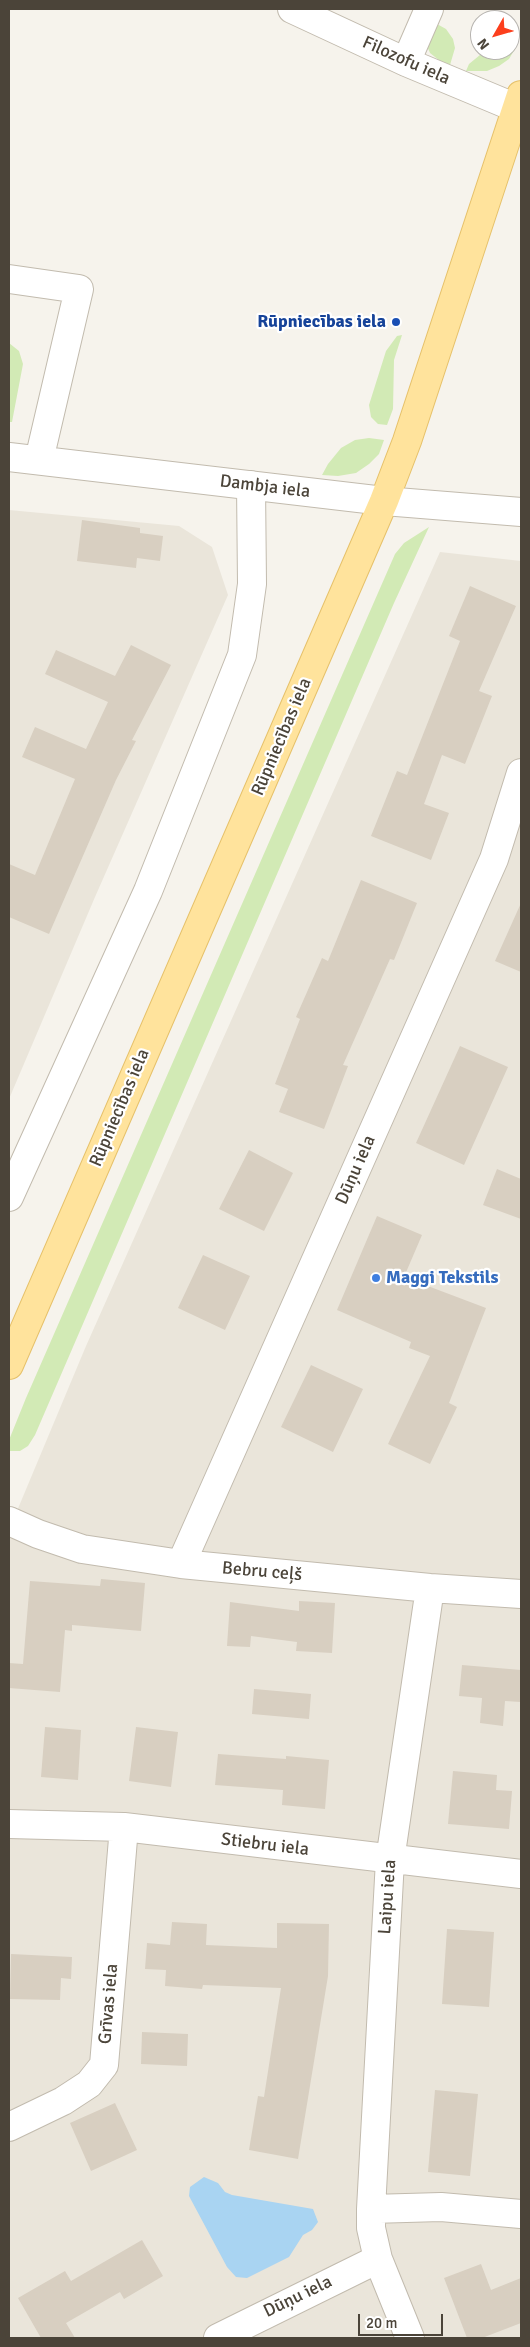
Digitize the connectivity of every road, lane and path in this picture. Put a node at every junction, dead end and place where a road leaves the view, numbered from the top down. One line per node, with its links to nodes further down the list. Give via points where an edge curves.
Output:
1 (292, 9): 3 (street, Filozofu iela)
2 (429, 9): 3 (street)
3 (406, 62): 4 (street, Filozofu iela)
4 (520, 104): 9 (main road, Rūpniecības iela, via 408,441)
5 (9, 279): 7 (street, via 79,289)
6 (9, 457): 7 (street, Dambja iela)
7 (39, 460): 8 (street, Dambja iela)
8 (251, 485): 9 (street, Dambja iela); 12 (street, via 252,584 242,655 148,891)
9 (384, 501): 10 (street, Dambja iela); 13 (main road, Rūpniecības iela)
10 (521, 512)
11 (521, 773): 15 (street, Dūņu iela, via 494,859)
12 (9, 1197)
13 (9, 1365)
14 (9, 1521): 15 (street, Bebru ceļš, via 82,1549)
15 (181, 1564): 16 (street, Bebru ceļš)
16 (430, 1588): 17 (street, Bebru ceļš); 20 (street, Laipu iela)
17 (521, 1594)
18 (9, 1824): 19 (street, Stiebru iela)
19 (124, 1827): 20 (street, Stiebru iela); 22 (street, Grīvas iela, via 104,2065 89,2084 63,2101)
20 (390, 1860): 21 (street, Stiebru iela); 23 (street, Laipu iela)
21 (521, 1874)
22 (9, 2127)
23 (371, 2209): 24 (street, via 441,2207); 25 (street, Laipu iela, via 371,2228)
24 (521, 2214)
25 (378, 2258): 26 (street, Dūņu iela); 27 (street, Laipu iela)
26 (218, 2338)
27 (410, 2338)

